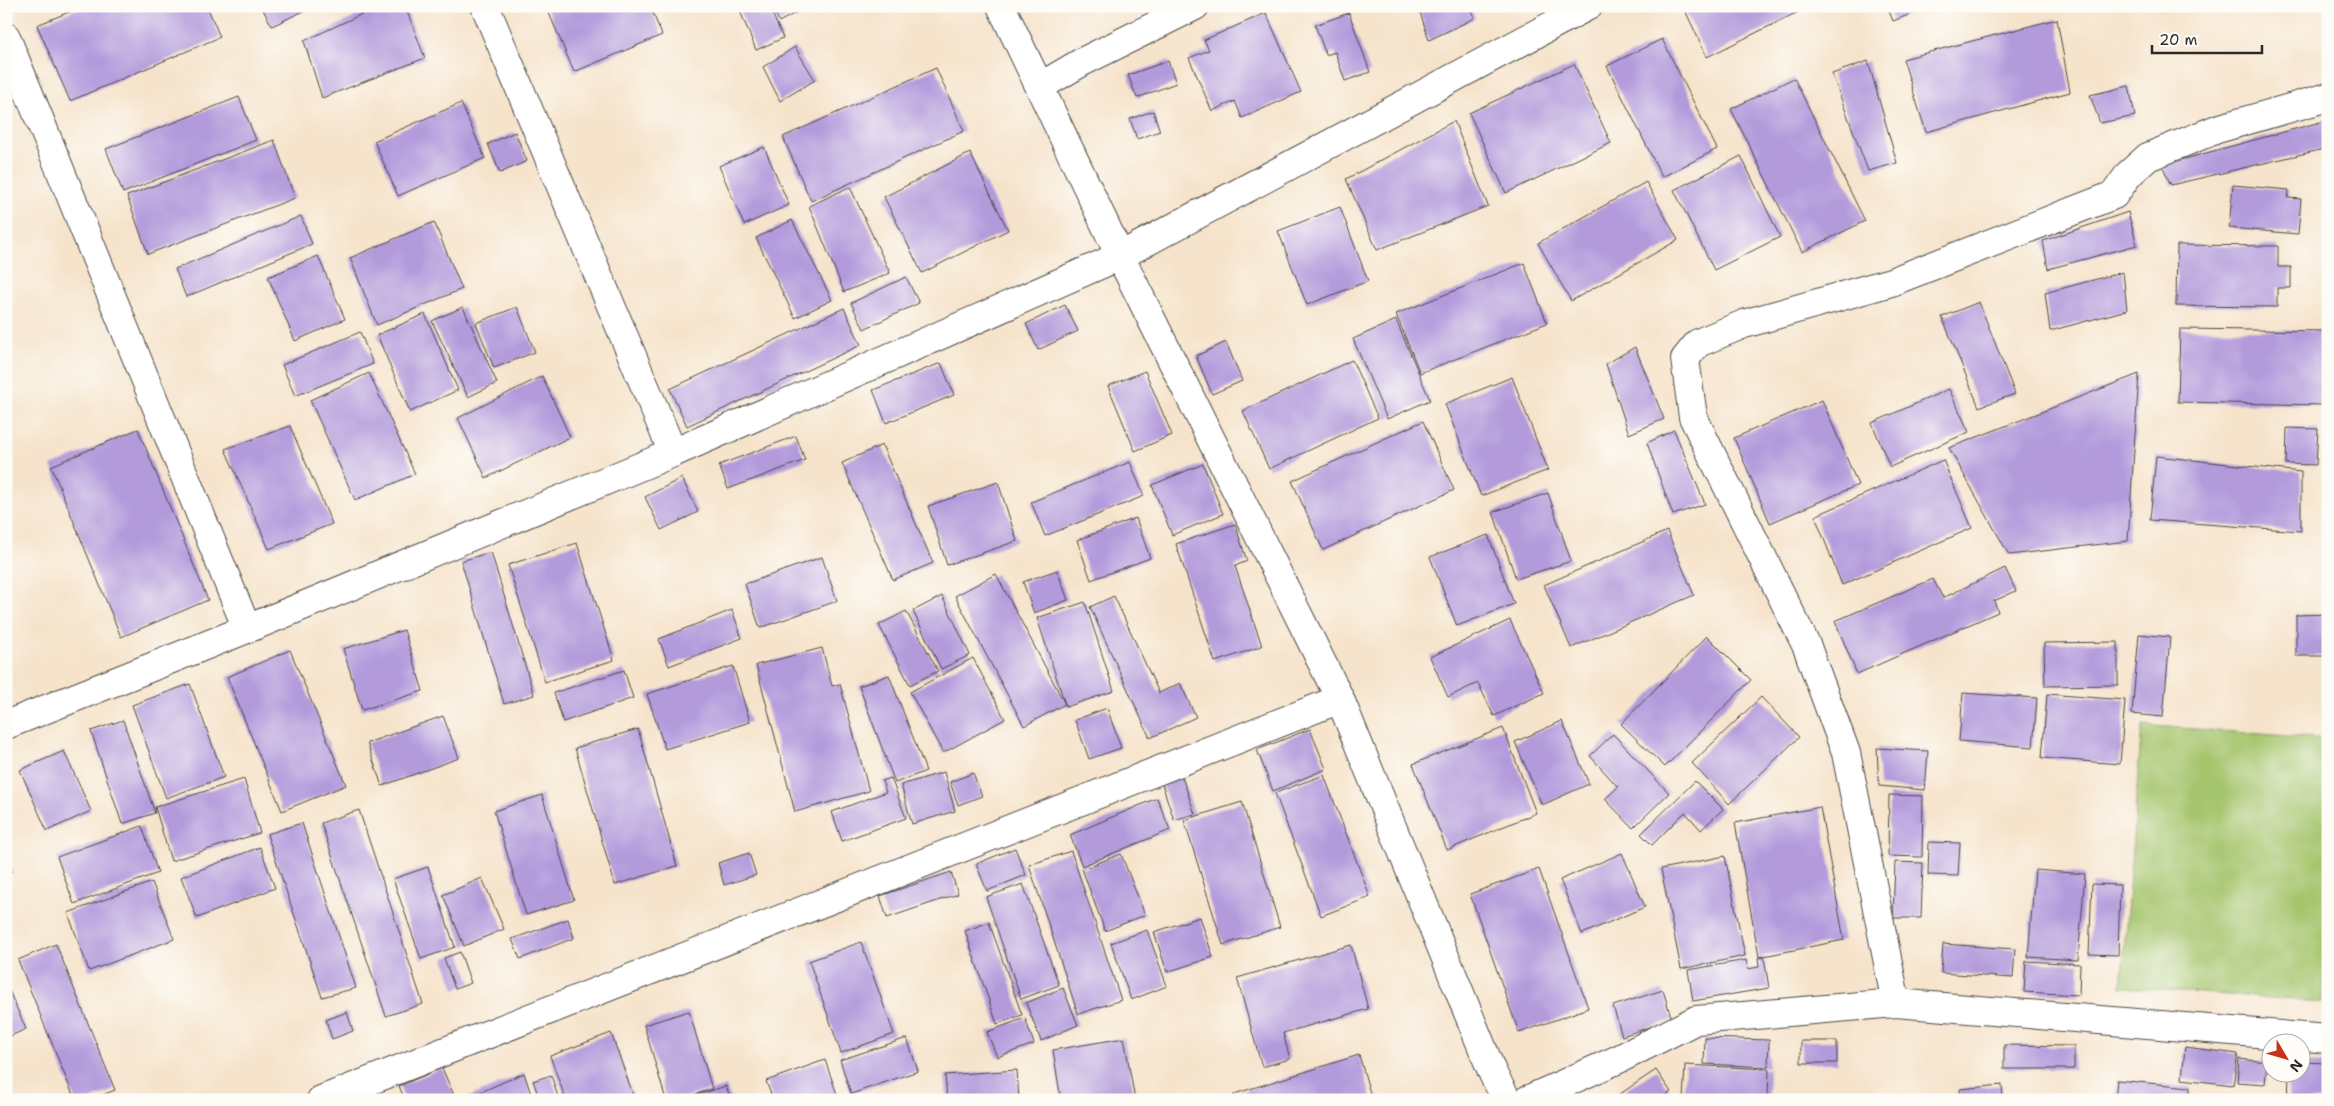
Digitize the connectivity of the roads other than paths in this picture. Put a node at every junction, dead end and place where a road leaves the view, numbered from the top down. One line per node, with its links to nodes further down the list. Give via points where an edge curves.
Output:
1 (485, 6): 9 (street)
2 (1001, 6): 6 (street)
3 (1194, 6): 6 (street)
4 (1588, 6): 8 (street)
5 (6, 37): 10 (street)
6 (1041, 86): 8 (street)
7 (2328, 97): 13 (street, via 2208,132 2148,157 2129,174 2114,195 1890,282 1744,324 1698,343 1685,359 1693,417 1807,647 1846,753)
8 (1120, 256): 9 (street); 11 (street)
9 (673, 454): 10 (street)
10 (247, 629): 12 (street)
11 (1340, 699): 15 (street); 16 (street)
12 (6, 725)
13 (1896, 1003): 14 (street); 17 (street, via 1696,1020)
14 (2328, 1039)
15 (322, 1100)
16 (1506, 1100)
17 (1527, 1100)

